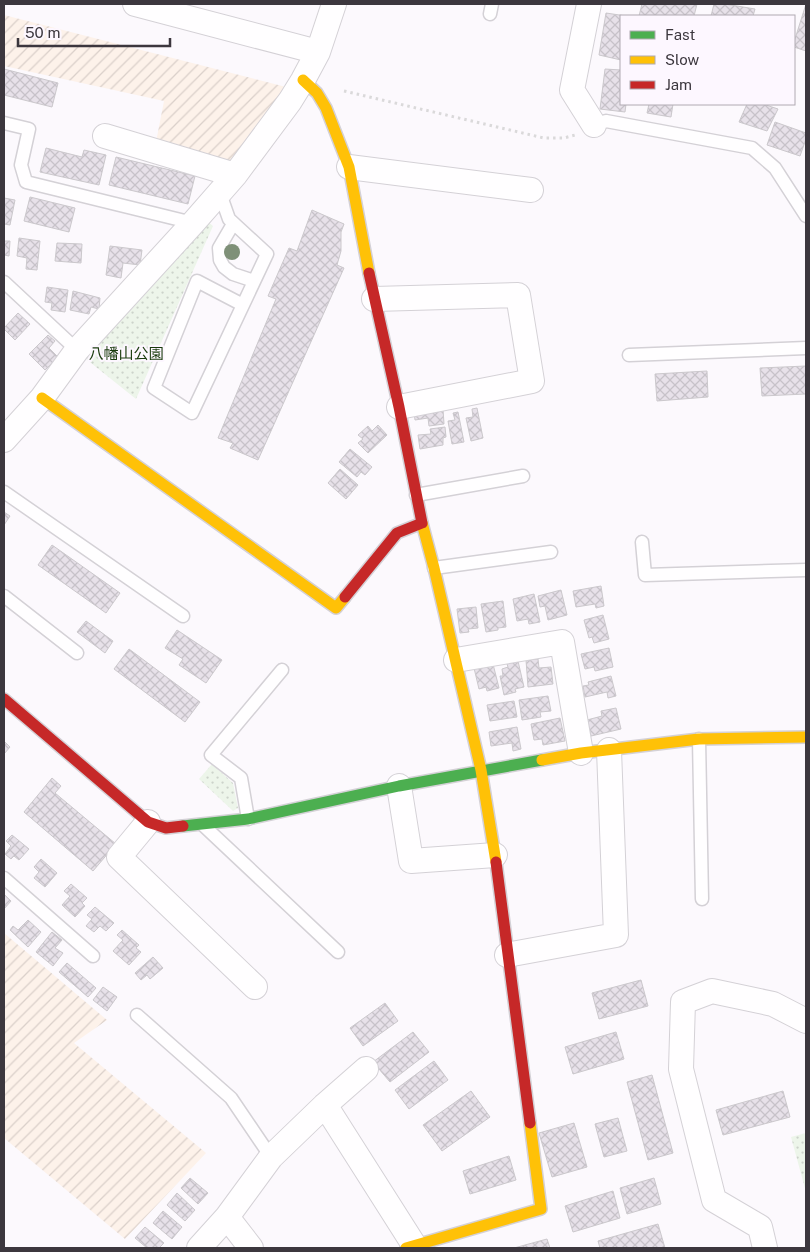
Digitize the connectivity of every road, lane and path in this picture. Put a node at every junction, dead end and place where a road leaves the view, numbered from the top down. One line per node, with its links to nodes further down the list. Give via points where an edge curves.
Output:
1 (135, 4): 4 (street)
2 (334, 4): 4 (street)
3 (589, 4): 7 (street, via 572,90)
4 (318, 52): 5 (street)
5 (310, 87): 7 (path, via 336,89 544,138 585,133); 9 (street, via 326,108); 10 (street, via 290,101)
6 (4, 123): 14 (lane, via 29,129 21,165 26,182)
7 (594, 125): 13 (lane, via 606,121 752,148 775,168)
8 (105, 136): 10 (street)
9 (349, 167): 11 (street); 18 (street)
10 (236, 174): 12 (street)
11 (531, 190)
12 (216, 196): 14 (street); 15 (lane, via 223,202)
13 (805, 213)
14 (193, 223): 21 (street)
15 (233, 224): 16 (lane, via 267,254); 16 (lane, via 219,248 220,260 234,274)
16 (254, 281): 19 (lane)
17 (4, 282): 21 (lane)
18 (374, 299): 24 (street); 24 (street, via 518,295 532,382)
19 (243, 304): 19 (lane, via 192,413 154,388 197,281)
20 (806, 348): 22 (lane)
21 (78, 350): 23 (street)
22 (629, 355)
23 (42, 398): 25 (street); 29 (street, via 336,608 397,533)
24 (399, 407): 28 (street)
25 (4, 440)
26 (523, 476): 28 (lane)
27 (4, 492): 35 (lane)
28 (416, 495): 29 (street)
29 (422, 523): 32 (street)
30 (642, 542): 33 (lane, via 645,575)
31 (551, 552): 32 (lane)
32 (434, 568): 37 (street)
33 (806, 570)
34 (4, 596): 36 (lane)
35 (183, 616)
36 (77, 653)
37 (456, 660): 43 (street, via 562,642); 44 (street)
38 (282, 670): 46 (lane, via 211,755 241,778)
39 (4, 699): 47 (street)
40 (806, 737): 41 (street)
41 (699, 739): 42 (street); 51 (lane)
42 (609, 750): 43 (street); 53 (street, via 616,935)
43 (581, 753): 44 (street)
44 (481, 770): 45 (street); 49 (street)
45 (399, 786): 46 (street); 49 (street, via 411,861)
46 (248, 819): 48 (street)
47 (148, 822): 48 (street, via 166,828); 55 (street, via 119,857)
48 (204, 825): 52 (lane)
49 (495, 855): 53 (street)
50 (4, 878): 54 (lane)
51 (702, 899)
52 (338, 952)
53 (507, 955): 62 (street, via 540,1209)
54 (94, 956)
55 (255, 988)
56 (137, 1015): 60 (lane, via 231,1098)
57 (806, 1021): 65 (street, via 773,1004 712,991 683,1002 681,1068 714,1200 760,1228)
58 (366, 1069): 59 (street)
59 (325, 1105): 60 (street); 62 (street)
60 (271, 1156): 61 (street)
61 (227, 1217): 63 (street); 64 (street)
62 (410, 1247)
63 (199, 1248)
64 (251, 1248)
65 (766, 1248)

